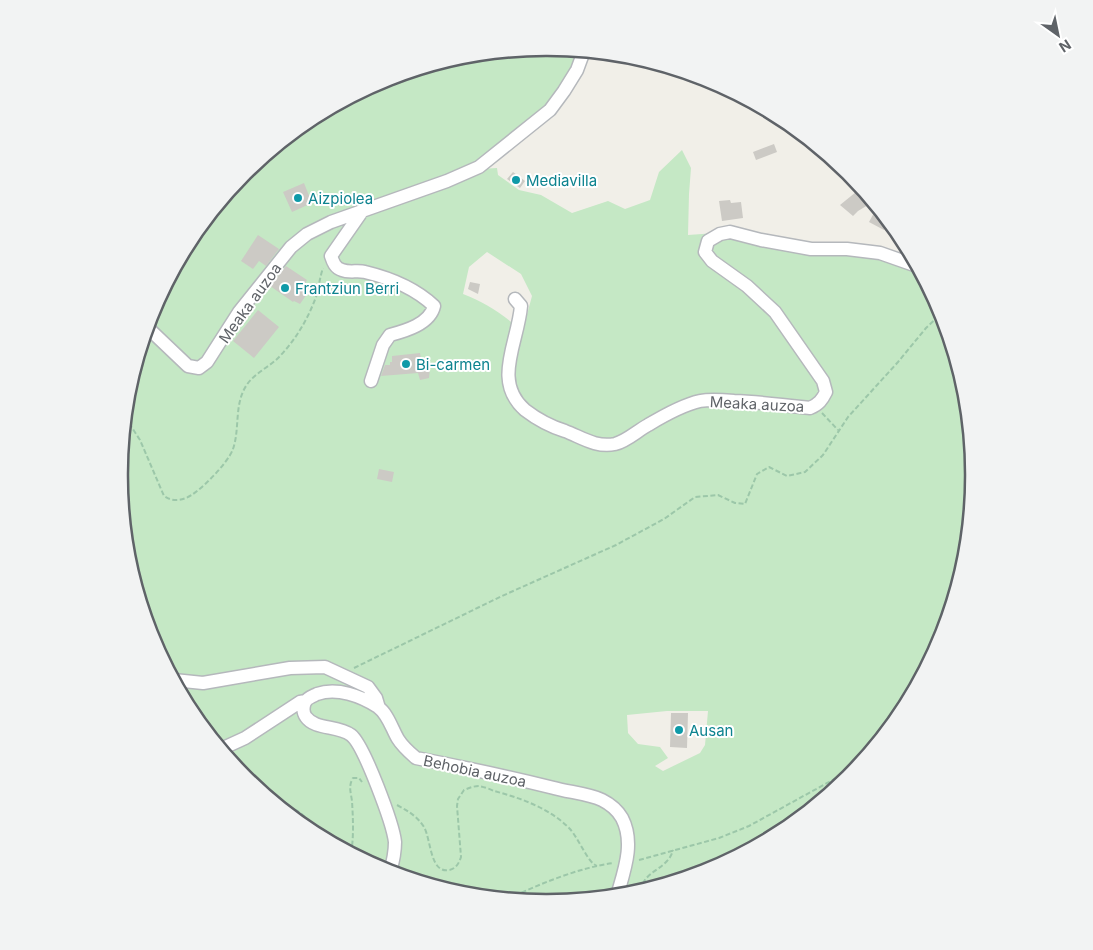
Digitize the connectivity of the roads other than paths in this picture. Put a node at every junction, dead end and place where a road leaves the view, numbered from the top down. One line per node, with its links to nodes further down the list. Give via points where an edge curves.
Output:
1 (581, 58): 2 (street, Meaka auzoa, via 550,110 479,167)
2 (363, 210): 5 (street, Meaka auzoa, via 307,234 291,247 239,312 207,362 199,368 188,366); 6 (street, via 331,256 333,263 341,270 364,271 399,282 434,306 433,314 426,320 390,335 383,345)
3 (907, 262): 4 (street, Meaka auzoa, via 880,253 812,249 730,232 708,241 705,252 712,261 747,286 775,312 814,366 826,392 822,400 810,408 762,402 701,401 688,404 615,444 600,445 547,426 517,403 508,379 520,319 521,306)
4 (515, 299)
5 (153, 333)
6 (371, 381)
7 (182, 681): 9 (street, via 203,683 290,668 325,668 368,687)
8 (306, 701): 9 (street, via 326,691 341,692); 10 (street); 11 (street, via 305,716 312,722 343,730 360,746 378,788 394,840)
9 (379, 708): 12 (street, Behobia auzoa, via 398,740 416,758 602,800 617,812 627,830 627,863)
10 (228, 746)
11 (393, 865)
12 (620, 887)

